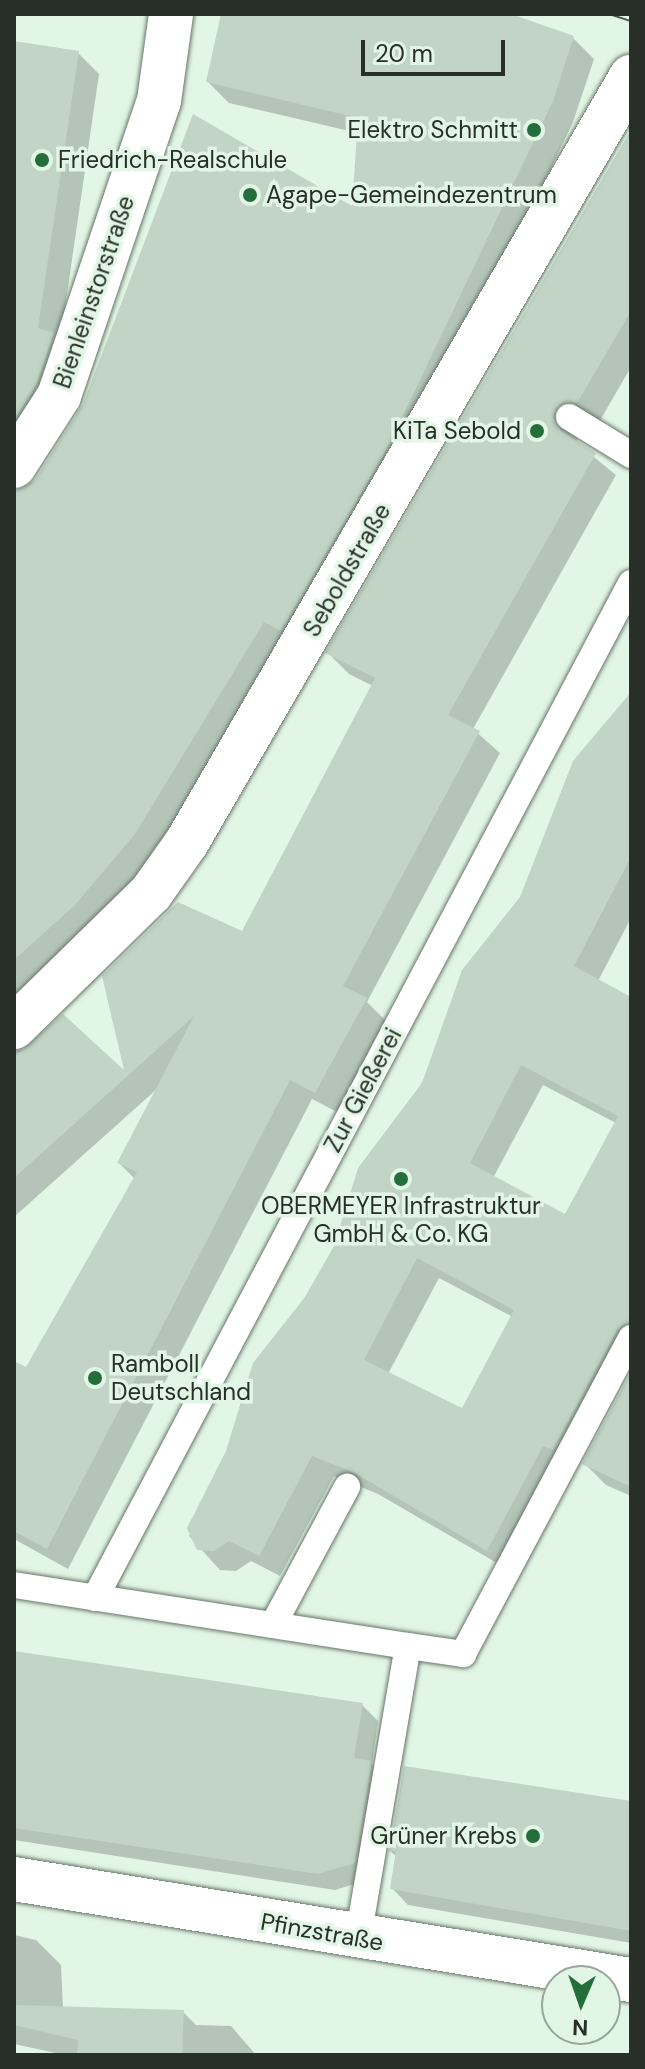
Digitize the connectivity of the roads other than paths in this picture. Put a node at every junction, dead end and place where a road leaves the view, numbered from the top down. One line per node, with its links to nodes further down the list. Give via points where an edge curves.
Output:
1 (171, 14): 5 (street, Bienleinstorstraße, via 159,101 59,396)
2 (631, 77): 7 (street, Seboldstraße, via 187,842 151,893)
3 (569, 417): 4 (lane)
4 (631, 455)
5 (14, 466)
6 (631, 583): 11 (lane, Zur Gießerei)
7 (14, 1027)
8 (631, 1338): 13 (lane, via 463,1654)
9 (347, 1487): 12 (lane)
10 (14, 1585): 11 (lane)
11 (95, 1598): 12 (lane)
12 (273, 1625): 13 (lane)
13 (408, 1646): 15 (lane)
14 (14, 1879): 15 (street, Pfinzstraße)
15 (358, 1938): 16 (street, Pfinzstraße)
16 (631, 1980)

